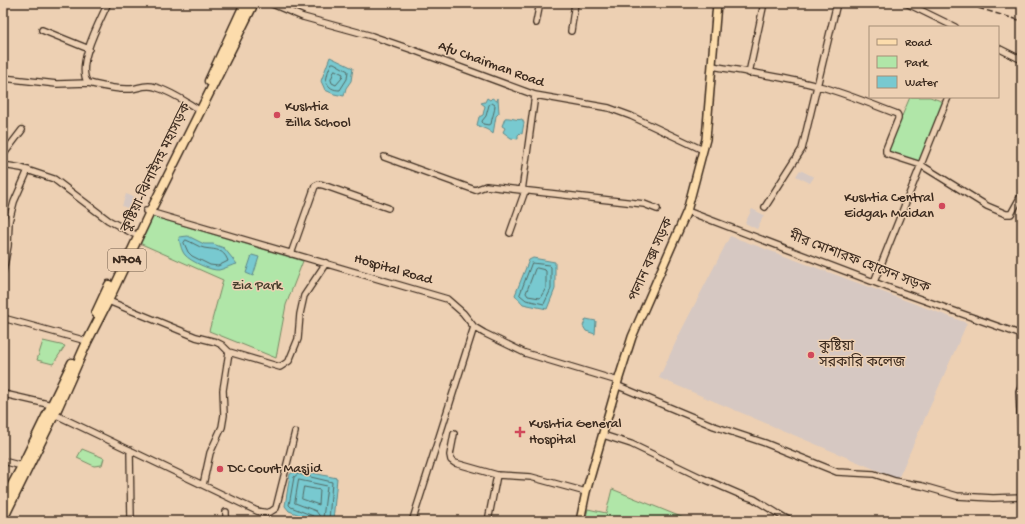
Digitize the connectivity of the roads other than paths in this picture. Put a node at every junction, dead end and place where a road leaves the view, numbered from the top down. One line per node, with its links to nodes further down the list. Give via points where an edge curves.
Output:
1 (108, 3): 16 (street)
2 (245, 3): 25 (highway, কুষ্টিয়া-ঝিনাইদহ মহাসড়ক / N704)
3 (254, 3): 28 (highway, কুষ্টিয়া-ঝিনাইদহ মহাসড়ক / N704)
4 (270, 3): 23 (street, Afu Chairman Road, via 303,17 413,50)
5 (540, 3): 11 (street)
6 (575, 3): 14 (street)
7 (717, 3): 18 (main road, পলান বক্স সড়ক)
8 (764, 3): 19 (street)
9 (837, 3): 22 (street)
10 (906, 3): 12 (street)
11 (536, 23)
12 (953, 26)
13 (42, 30): 16 (street)
14 (571, 31)
15 (999, 48): 17 (street)
16 (88, 49): 21 (street, via 84,73)
17 (1022, 60)
18 (712, 66): 19 (street); 27 (main road, পলান বক্স সড়ক)
19 (749, 73): 22 (street)
20 (3, 78): 21 (street, via 57,84)
21 (88, 83): 25 (street, via 115,88 154,86)
22 (817, 86): 32 (street, via 897,114 898,119 886,146 886,152); 36 (street, via 802,149)
23 (535, 95): 27 (street, Afu Chairman Road, via 609,108 632,116); 34 (street)
24 (948, 98): 32 (street)
25 (196, 108): 28 (highway, কুষ্টিয়া-ঝিনাইদহ মহাসড়ক / N704)
26 (22, 130): 29 (street)
27 (703, 150): 40 (main road, পলান বক্স সড়ক)
28 (177, 153): 39 (highway, কুষ্টিয়া-ঝিনাইদহ মহাসড়ক / N704)
29 (3, 154)
30 (384, 157): 34 (street, via 475,190 486,186)
31 (3, 165): 33 (street)
32 (921, 165): 35 (street, via 987,206 1006,214 1011,214); 47 (street)
33 (28, 170): 42 (street, via 54,179 108,220); 46 (street, via 9,221)
34 (523, 191): 38 (street, via 644,204); 41 (street)
35 (1022, 194)
36 (765, 207)
37 (388, 208): 44 (street, via 319,184 315,186)
38 (657, 209)
39 (148, 211): 42 (highway, কুষ্টিয়া-ঝিনাইদহ মহাসড়ক / N704); 43 (highway, কুষ্টিয়া-ঝিনাইদহ মহাসড়ক / N704); 44 (street, Hospital Road)
40 (687, 211): 47 (street, মীর মোশারফ হোসেন সড়ক); 54 (main road, পলান বক্স সড়ক, via 632,337)
41 (510, 233)
42 (134, 234): 43 (highway, কুষ্টিয়া-ঝিনাইদহ মহাসড়ক / N704)
43 (128, 251): 48 (highway, কুষ্টিয়া-ঝিনাইদহ মহাসড়ক / N704)
44 (291, 254): 45 (street, Hospital Road)
45 (326, 263): 50 (street, Hospital Road, via 447,299); 53 (street, via 304,296 298,339 289,361 280,367)
46 (3, 271)
47 (874, 282): 51 (street, মীর মোশারফ হোসেন সড়ক)
48 (105, 300): 52 (highway, কুষ্টিয়া-ঝিনাইদহ মহাসড়ক / N704); 53 (street, via 196,337 216,342); 57 (highway, কুষ্টিয়া-ঝিনাইদহ মহাসড়ক / N704, via 87,342)
49 (3, 318): 52 (street)
50 (474, 327): 54 (street, Hospital Road, via 525,353); 72 (street)
51 (1022, 336)
52 (83, 340): 57 (highway, কুষ্টিয়া-ঝিনাইদহ মহাসড়ক / N704)
53 (229, 352): 66 (street, via 222,427 210,453)
54 (617, 383): 60 (main road, পলান বক্স সড়ক); 68 (street, Hospital Road, via 714,426 837,472 874,474 957,496)
55 (1022, 385): 62 (street)
56 (4, 394): 57 (street)
57 (52, 410): 61 (street); 64 (highway, কুষ্টিয়া-ঝিনাইদহ মহাসড়ক / N704); 71 (highway, কুষ্টিয়া-ঝিনাইদহ মহাসড়ক / N704)
58 (295, 432): 66 (street, via 276,508 271,513 257,511)
59 (454, 434): 65 (street, via 451,460)
60 (603, 435): 67 (main road, পলান বক্স সড়ক); 77 (street, via 631,444 754,499)
61 (130, 450): 66 (street); 73 (street)
62 (1022, 450)
63 (3, 461): 64 (street)
64 (22, 466): 69 (highway, কুষ্টিয়া-ঝিনাইদহ মহাসড়ক / N704)
65 (497, 475): 67 (street, via 531,477); 75 (street)
66 (203, 485)
67 (586, 492): 76 (main road, পলান বক্স সড়ক)
68 (1022, 497)
69 (3, 502)
70 (226, 512): 74 (street)
71 (3, 519)
72 (413, 519)
73 (131, 521)
74 (226, 521)
75 (488, 521)
76 (580, 521)
77 (790, 521)

